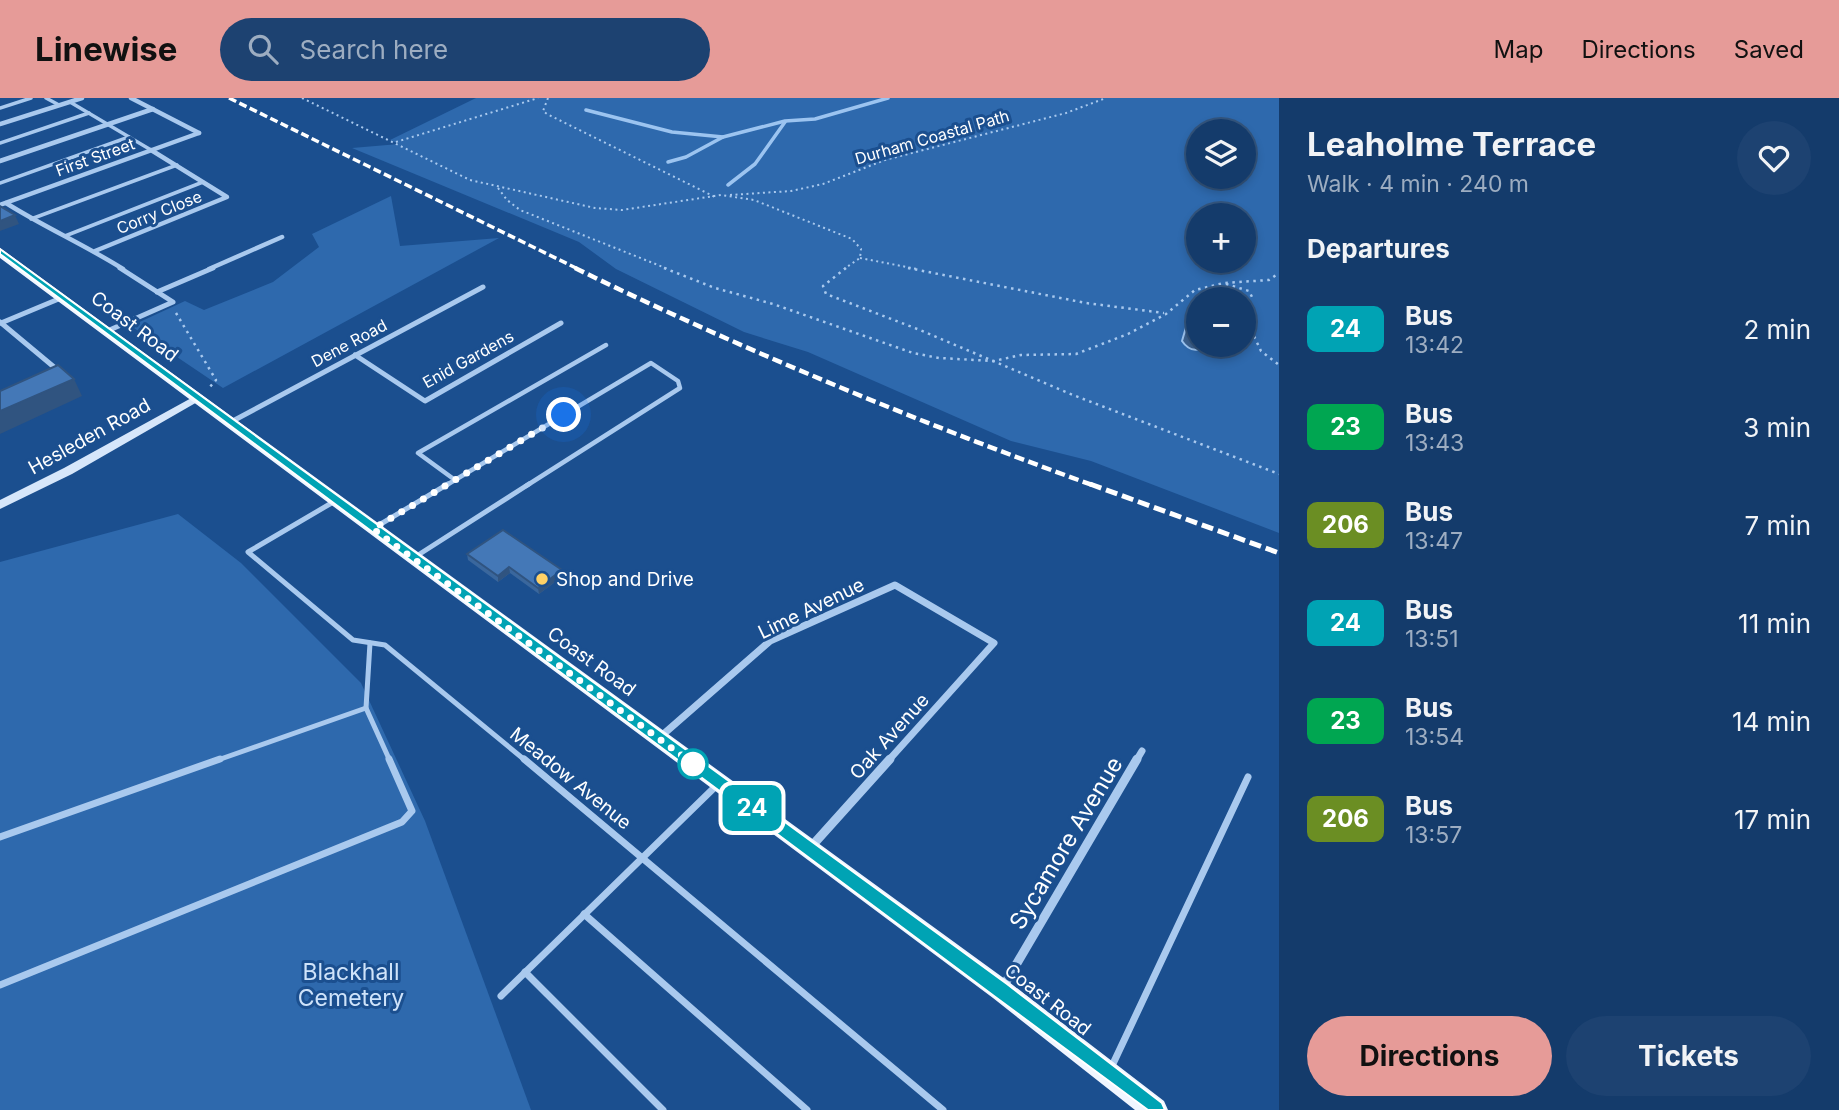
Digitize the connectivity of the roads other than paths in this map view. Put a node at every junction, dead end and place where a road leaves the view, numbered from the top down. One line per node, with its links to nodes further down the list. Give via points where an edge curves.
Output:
1 (31, 98): 7 (lane)
2 (46, 98): 6 (lane)
3 (82, 98): 5 (street)
4 (131, 98): 8 (street)
5 (70, 102): 6 (street); 9 (lane)
6 (59, 105): 10 (street)
7 (0, 108)
8 (153, 109): 11 (street); 14 (street, First Street, via 199,133)
9 (89, 113): 11 (lane); 13 (lane)
10 (0, 124)
11 (108, 125): 12 (lane); 15 (street)
12 (129, 137): 14 (lane); 18 (lane)
13 (0, 143)
14 (150, 150): 16 (street, Corry Close); 19 (street, First Street)
15 (0, 161)
16 (177, 165): 17 (street, Corry Close); 20 (lane)
17 (204, 182): 21 (lane); 23 (street, Corry Close, via 227,197)
18 (0, 183)
19 (2, 203): 20 (street, Corry Close)
20 (31, 219): 21 (street, Corry Close)
21 (65, 236): 23 (street, Corry Close)
22 (282, 237): 26 (street)
23 (95, 251): 26 (street, Corry Close)
24 (0, 252): 27 (main road, Coast Road)
25 (483, 286): 32 (street, Dene Road)
26 (157, 292): 30 (street, Corry Close, via 173,302)
27 (61, 298): 28 (street); 30 (main road, Coast Road)
28 (0, 322): 33 (street)
29 (561, 323): 32 (street, Enid Gardens, via 425,401)
30 (105, 332): 34 (main road, Coast Road)
31 (606, 345): 36 (lane, via 418,453)
32 (355, 355): 35 (street, Dene Road)
33 (54, 367)
34 (195, 399): 35 (main road, Coast Road); 38 (main road, Hesleden Road)
35 (228, 423): 37 (main road, Coast Road)
36 (455, 480): 39 (lane); 40 (lane, via 651,363 678,380 680,388)
37 (335, 501): 39 (main road, Coast Road); 41 (lane, Meadow Avenue, via 248,552 353,640)
38 (0, 505)
39 (373, 529): 40 (main road, Coast Road)
40 (413, 558): 44 (main road, Coast Road)
41 (370, 643): 43 (lane); 50 (lane, Meadow Avenue, via 385,645)
42 (994, 643): 44 (street, Lime Avenue, via 895,585 770,641); 49 (street, Oak Avenue)
43 (366, 708): 48 (lane); 53 (lane, via 412,811 402,822)
44 (658, 738): 47 (main road, Coast Road)
45 (1142, 751): 54 (street, Sycamore Avenue)
46 (1248, 777): 56 (lane)
47 (719, 783): 49 (main road, Coast Road); 50 (lane)
48 (0, 837)
49 (808, 849): 54 (main road, Coast Road)
50 (642, 856): 51 (lane); 59 (lane, Meadow Avenue)
51 (584, 914): 52 (lane); 58 (lane)
52 (525, 972): 55 (lane); 57 (lane)
53 (0, 985)
54 (1001, 990): 56 (main road, Coast Road)
55 (501, 996)
56 (1108, 1074): 60 (main road, Coast Road)
57 (663, 1110)
58 (807, 1110)
59 (943, 1110)
60 (1155, 1110)

